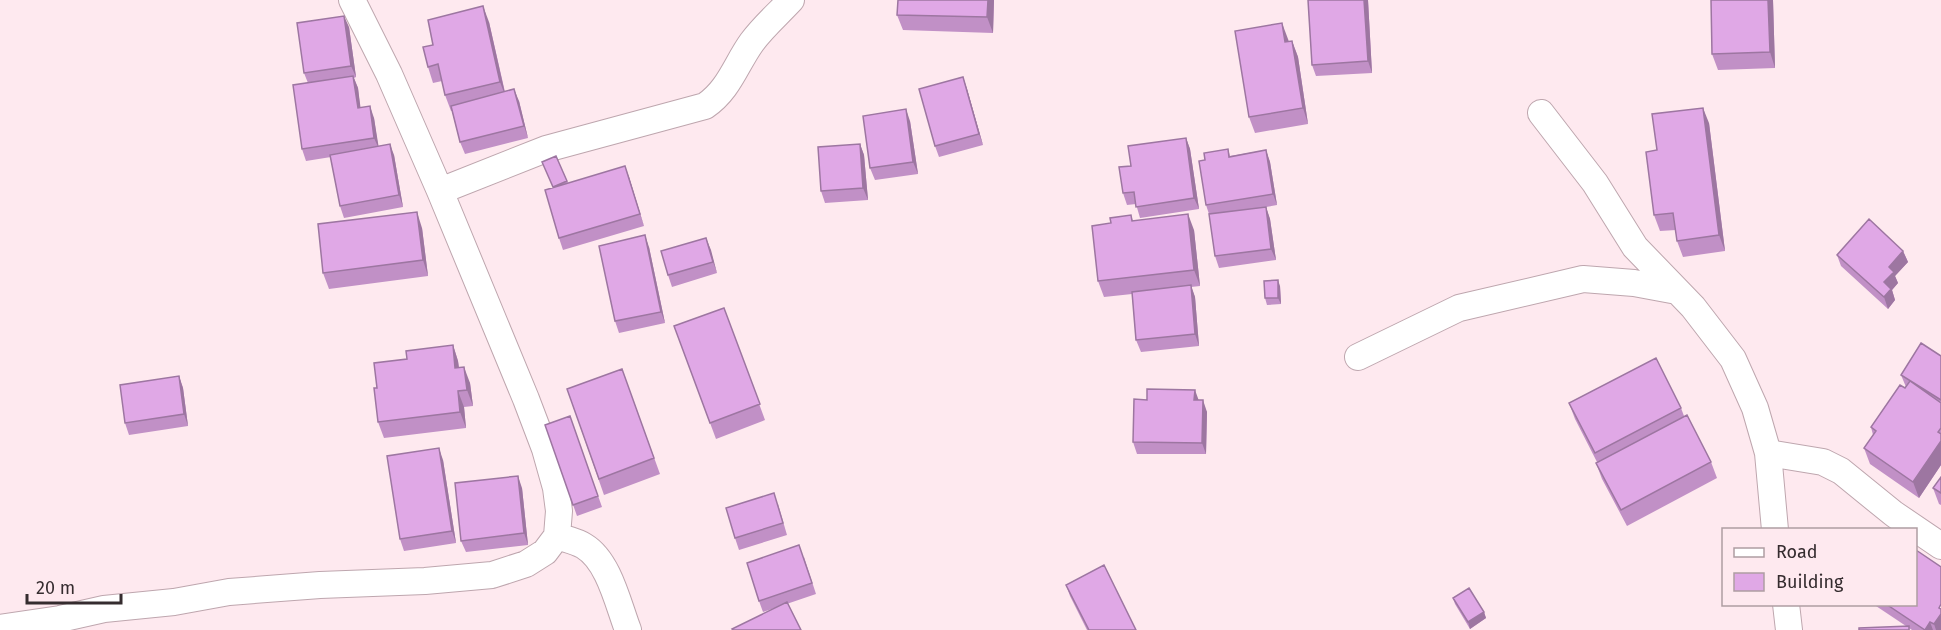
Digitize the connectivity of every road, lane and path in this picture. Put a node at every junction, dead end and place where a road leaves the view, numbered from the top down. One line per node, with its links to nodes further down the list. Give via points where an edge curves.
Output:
1 (352, 0): 4 (street)
2 (790, 0): 4 (street, via 754,38 722,92 705,106 546,149)
3 (1541, 112): 5 (street, via 1595,183 1635,247)
4 (440, 191): 11 (street, via 545,449 556,488)
5 (1677, 291): 6 (street, via 1583,279 1459,308); 7 (street, via 1733,359 1755,408)
6 (1358, 357)
7 (1768, 453): 8 (street); 9 (street, via 1822,462 1841,471)
8 (1775, 528)
9 (1915, 528)
10 (1917, 530): 12 (street)
11 (557, 536): 14 (street, via 545,552 526,564 492,575 229,592); 15 (street, via 583,545 596,556)
12 (1941, 546)
13 (1786, 606): 16 (street)
14 (0, 628)
15 (628, 630)
16 (1790, 630)

